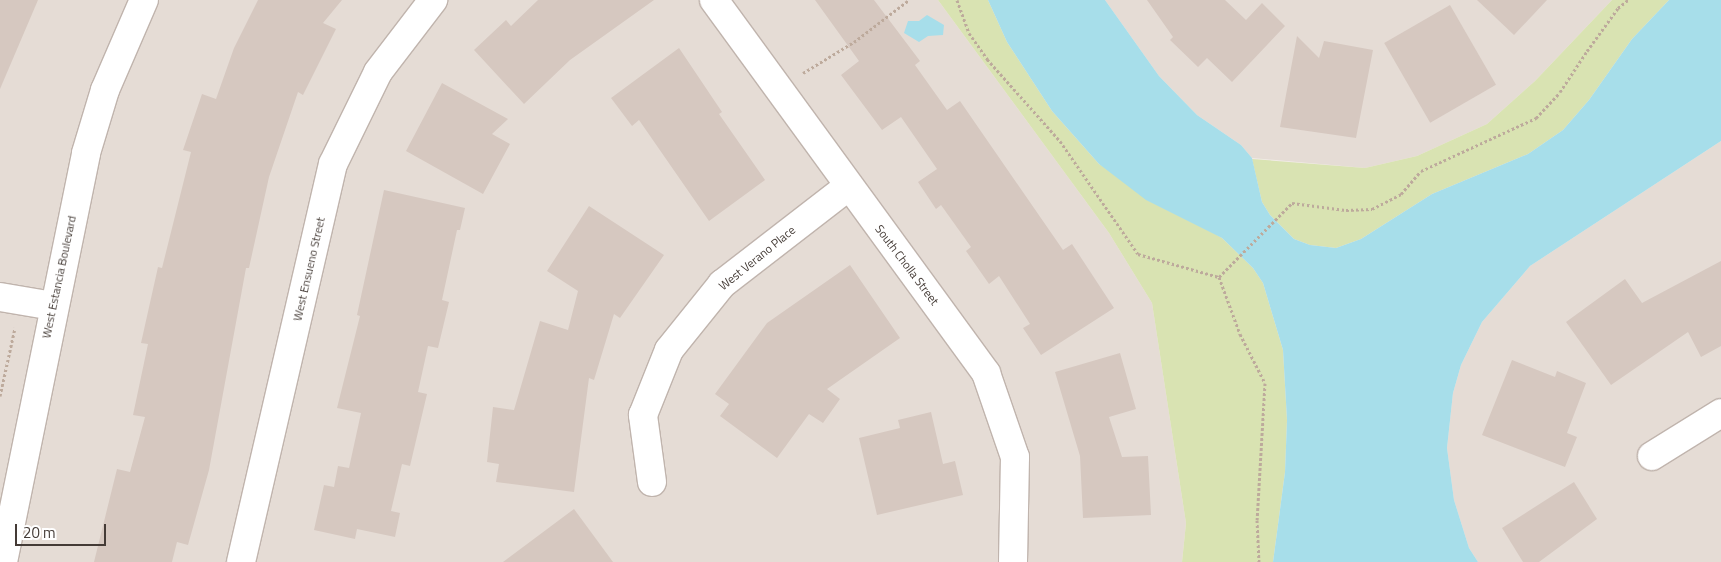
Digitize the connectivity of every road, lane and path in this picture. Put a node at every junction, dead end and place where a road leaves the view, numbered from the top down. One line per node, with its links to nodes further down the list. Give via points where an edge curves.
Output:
1 (144, 0): 11 (street, West Estancia Boulevard, via 105,90 86,153)
2 (433, 0): 17 (street, West Ensueno Street, via 378,72 333,164)
3 (714, 0): 7 (street, South Cholla Street)
4 (909, 0): 7 (path, via 854,42)
5 (957, 0): 9 (path, via 969,33 987,59 1060,141 1138,254)
6 (1628, 0): 9 (path, via 1618,8 1560,92 1536,118 1421,171 1401,194 1372,209 1346,210 1292,203)
7 (780, 89): 8 (street, South Cholla Street)
8 (849, 186): 15 (street, West Verano Place, via 722,284 669,350 643,415); 18 (street, South Cholla Street, via 986,372 1015,457)
9 (1219, 277): 19 (path, via 1240,334 1265,383 1257,520)
10 (11, 299): 11 (street); 12 (path)
11 (53, 306): 16 (street, West Estancia Boulevard)
12 (0, 396)
13 (1721, 412): 14 (street)
14 (1652, 456)
15 (652, 482)
16 (3, 562)
17 (241, 562)
18 (1013, 562)
19 (1259, 562)

